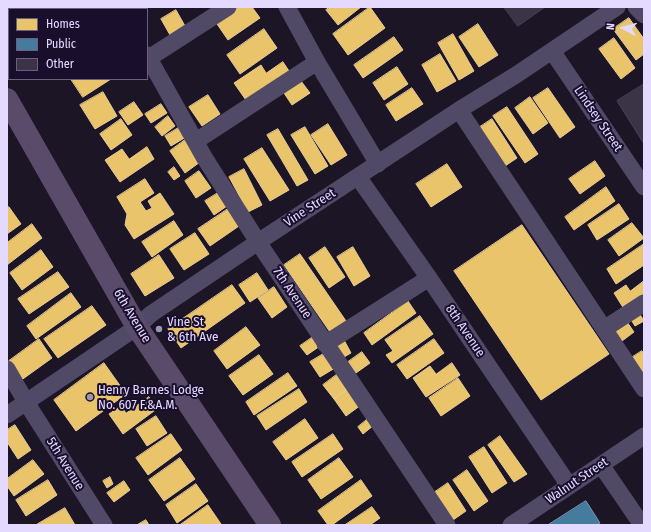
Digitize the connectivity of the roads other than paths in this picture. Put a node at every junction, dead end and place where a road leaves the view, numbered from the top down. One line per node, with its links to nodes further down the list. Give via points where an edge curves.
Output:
1 (228, 7): 7 (street)
2 (287, 7): 8 (street)
3 (617, 7): 6 (street, Vine Street)
4 (636, 7): 5 (street)
5 (644, 15)
6 (552, 51): 10 (street, Vine Street); 14 (street, Lindsey Street)
7 (148, 56): 11 (street, 7th Avenue)
8 (317, 62): 11 (street); 12 (street)
9 (7, 99): 18 (main road, 6th Avenue)
10 (459, 110): 12 (street, Vine Street); 19 (street)
11 (196, 141): 15 (street, 7th Avenue)
12 (378, 164): 13 (street, Vine Street)
13 (358, 177): 15 (street, Vine Street); 16 (street, 8th Avenue)
14 (644, 187)
15 (258, 242): 18 (street, Vine Street, via 151,314); 20 (street, 7th Avenue)
16 (429, 278): 20 (street); 27 (street, 8th Avenue, via 564,478)
17 (644, 303): 19 (street)
18 (137, 327): 23 (street, Vine Street); 29 (main road, 6th Avenue)
19 (604, 329): 22 (street)
20 (325, 344): 30 (street, 7th Avenue)
21 (7, 369): 23 (street, 5th Avenue)
22 (644, 389)
23 (26, 402): 24 (street, Vine Street); 28 (street, 5th Avenue)
24 (7, 415)
25 (644, 436): 26 (street, Walnut Street)
26 (601, 465): 27 (street, Walnut Street); 32 (street)
27 (567, 487): 31 (street, Walnut Street)
28 (104, 525)
29 (270, 525)
30 (447, 525)
31 (511, 525)
32 (642, 525)

